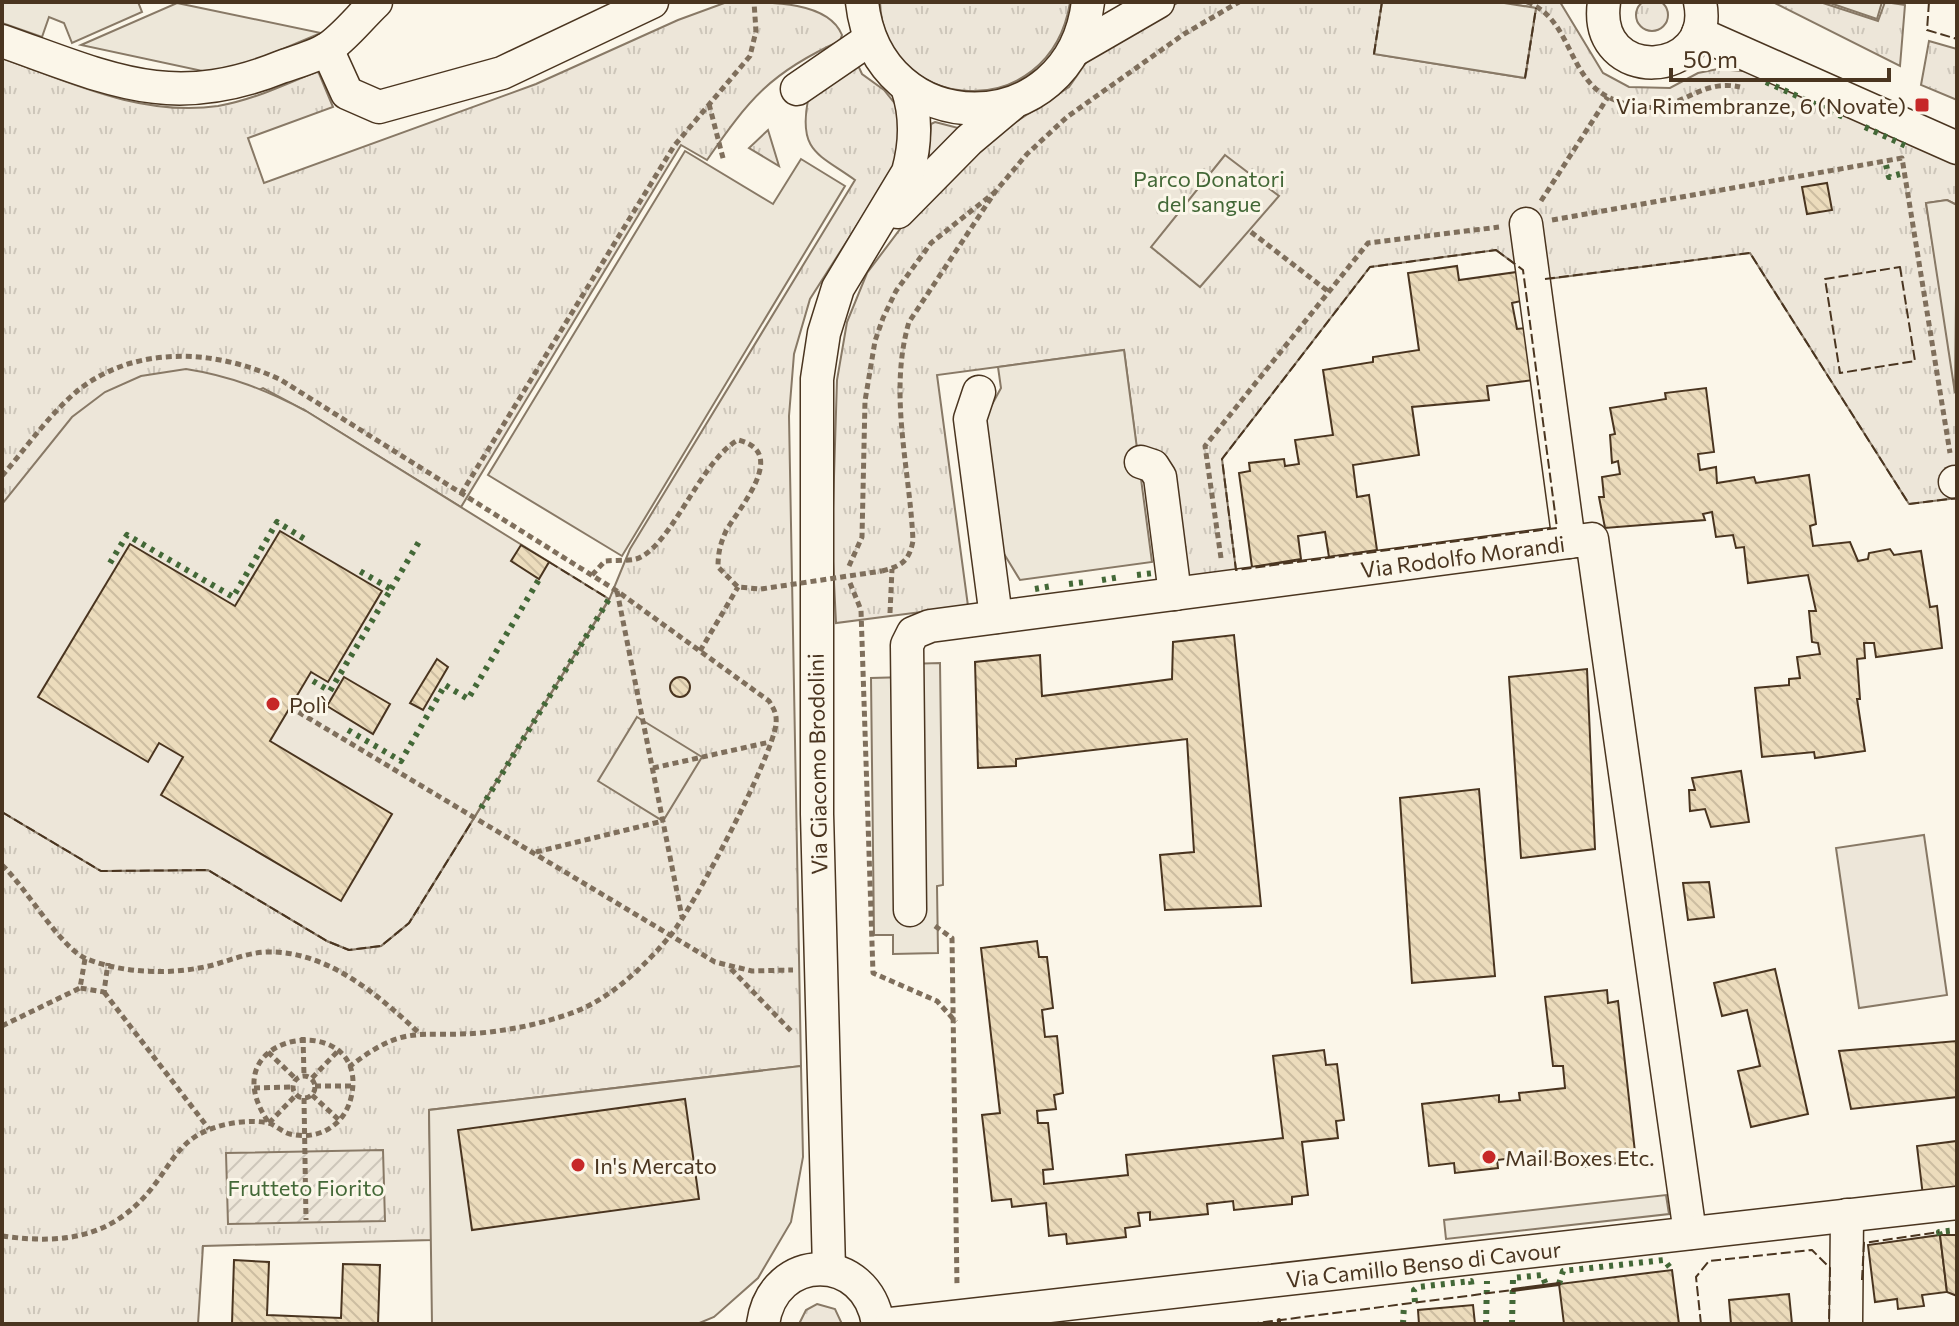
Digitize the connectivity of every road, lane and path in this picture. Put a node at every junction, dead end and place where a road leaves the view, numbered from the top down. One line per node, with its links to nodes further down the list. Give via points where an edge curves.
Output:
1 (376, 2): 14 (street)
2 (652, 2): 14 (street, via 502,73 379,107 347,93)
3 (754, 2): 19 (path, via 756,31 750,56)
4 (862, 2): 11 (street)
5 (1088, 2): 13 (street)
6 (1158, 2): 13 (street)
7 (1239, 2): 26 (path, via 1067,117)
8 (1527, 2): 18 (path, via 1555,22 1583,76)
9 (1604, 2): 10 (street, via 1607,35 1639,62 1667,62 1691,46)
10 (1699, 18): 21 (street)
11 (870, 39): 15 (street); 16 (street)
12 (2, 41): 14 (street, via 111,79 181,90 240,84)
13 (1075, 50): 20 (street, via 1045,86)
14 (331, 61)
15 (907, 87): 20 (street, via 957,108); 29 (street, Via Giacomo Brodolini, via 915,124 908,172)
16 (797, 89)
17 (1746, 89): 18 (path, via 1719,85 1658,108)
18 (1608, 97): 27 (path)
19 (708, 103): 24 (path); 35 (path, via 674,146)
20 (1012, 104): 29 (street, Via Giacomo Brodolini, via 960,148)
21 (1957, 148)
22 (1888, 151): 23 (path)
23 (1902, 158): 25 (path); 27 (path); 34 (path)
24 (724, 162)
25 (1913, 163)
26 (995, 192): 37 (path, via 909,322 903,341 900,389 913,541 910,556); 61 (path, via 931,243 883,318 865,401 862,537 849,567 861,610 873,973 937,1001)
27 (1526, 224): 30 (path, via 1368,243); 36 (street)
28 (1251, 232): 30 (path)
29 (850, 264): 88 (street, Via Giacomo Brodolini, via 824,333 814,426)
30 (1329, 292): 40 (path, via 1205,446)
31 (979, 392): 43 (street, via 970,419)
32 (1141, 462): 42 (street, via 1153,466 1160,477)
33 (2, 476): 35 (path, via 78,391 100,376 170,355 199,356 260,370)
34 (1956, 482)
35 (461, 494): 38 (path)
36 (1569, 542): 40 (street, Via Rodolfo Morandi); 86 (street, Via Rodolfo Morandi, via 1592,539)
37 (892, 569): 39 (path, bridge, via 761,589); 44 (path)
38 (592, 575): 39 (path, via 605,561 635,560 645,554 722,452 738,440 747,442 760,460 752,494 718,550 718,567); 41 (path)
39 (738, 587): 45 (path)
40 (1225, 587): 42 (street, Via Rodolfo Morandi)
41 (617, 591): 45 (path); 48 (path)
42 (1175, 594): 43 (street, Via Rodolfo Morandi)
43 (996, 617): 52 (street, Via Rodolfo Morandi, via 930,626 913,633 907,645)
44 (889, 628)
45 (700, 651): 47 (path, via 769,701 776,725)
46 (290, 707): 50 (path)
47 (771, 742): 48 (path); 53 (path)
48 (653, 768): 49 (path)
49 (663, 821): 50 (path); 53 (path)
50 (535, 852): 54 (path)
51 (2, 865): 55 (path)
52 (910, 910): 61 (path, via 952,938)
53 (683, 918): 54 (path)
54 (671, 935): 57 (path); 63 (path, via 614,989 583,1009 513,1029)
55 (85, 959): 56 (path); 59 (path)
56 (108, 963): 60 (path); 63 (path, via 166,973 244,955 292,954 355,980)
57 (731, 968): 58 (path); 64 (path)
58 (802, 969)
59 (80, 988): 60 (path); 62 (path)
60 (104, 992): 81 (path)
61 (956, 1022): 89 (path)
62 (2, 1026)
63 (418, 1032): 68 (path, via 377,1045)
64 (793, 1032)
65 (303, 1037): 66 (path); 67 (path); 69 (path)
66 (338, 1051): 68 (path); 70 (path)
67 (268, 1052): 71 (path); 75 (path, via 257,1069)
68 (349, 1067): 73 (path)
69 (304, 1075): 70 (path); 71 (path)
70 (312, 1078): 72 (path)
71 (296, 1079): 74 (path)
72 (315, 1086): 73 (path); 77 (path)
73 (353, 1086): 79 (path)
74 (293, 1087): 75 (path); 76 (path)
75 (254, 1088): 80 (path)
76 (296, 1095): 78 (path); 80 (path)
77 (312, 1095): 78 (path); 79 (path)
78 (304, 1098): 82 (path)
79 (340, 1121): 82 (path)
80 (269, 1123): 81 (path); 82 (path)
81 (209, 1129): 87 (path, via 174,1154 137,1206 112,1224 83,1236 56,1239)
82 (305, 1136): 85 (path)
83 (1957, 1203): 84 (street, Via Camillo Benso di Cavour)
84 (1847, 1215): 86 (street, Via Camillo Benso di Cavour); 93 (street)
85 (306, 1220)
86 (1690, 1233): 92 (street, Via Camillo Benso di Cavour)
87 (2, 1236)
88 (829, 1269): 90 (street, via 804,1272 783,1283 772,1295); 91 (street, via 863,1288)
89 (957, 1292)
90 (763, 1324)
91 (878, 1324)
92 (891, 1324)
93 (1846, 1324)

